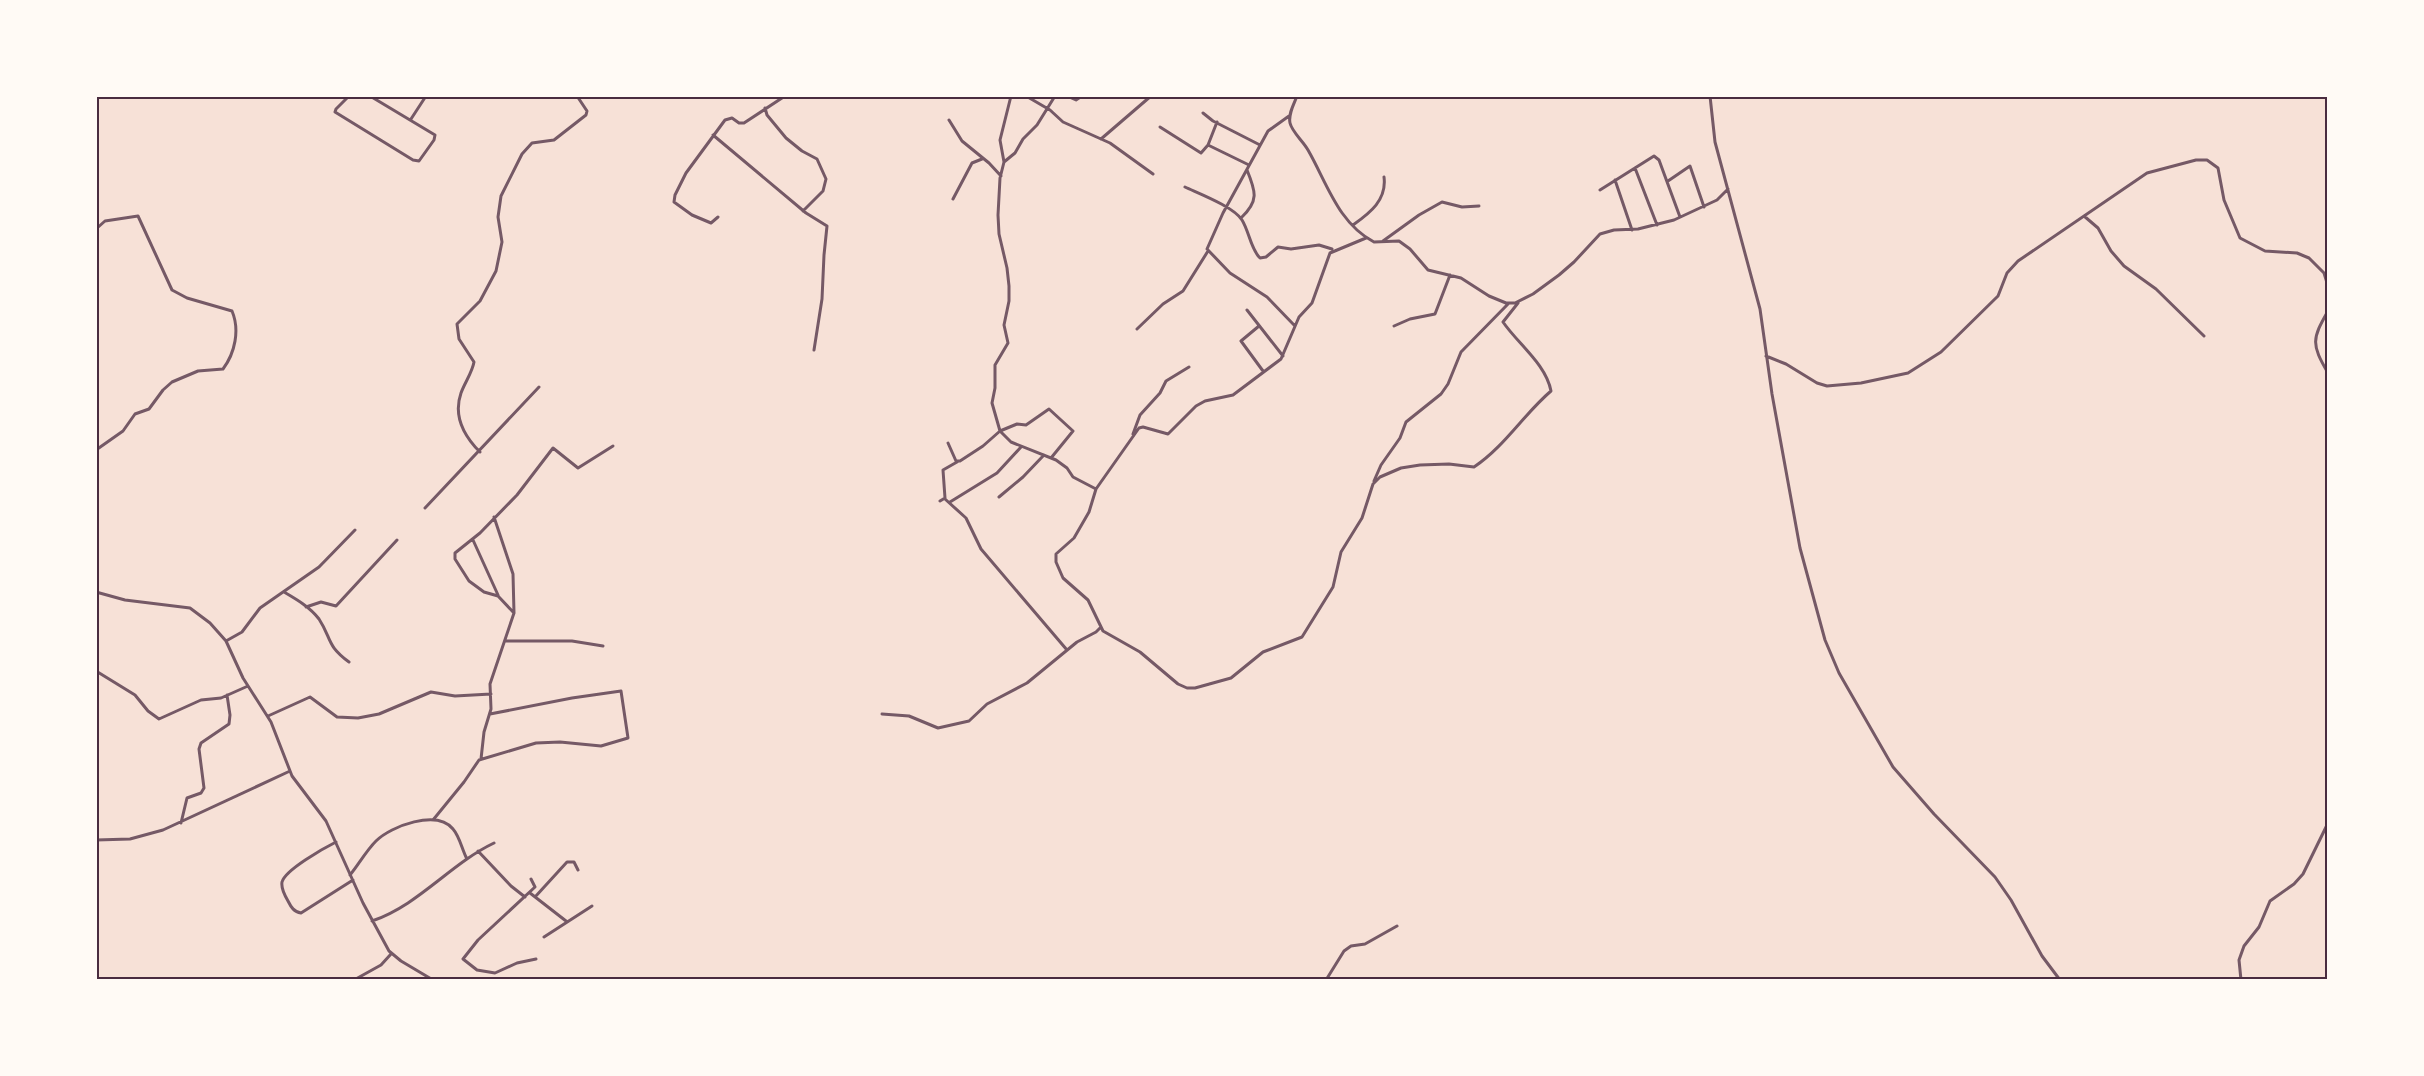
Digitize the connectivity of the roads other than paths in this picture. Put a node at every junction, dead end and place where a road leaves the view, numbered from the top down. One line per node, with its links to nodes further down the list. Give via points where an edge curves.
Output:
1 (349, 96): 18 (street, via 335,112 417,162 435,136)
2 (370, 96): 18 (street)
3 (426, 96): 18 (street)
4 (577, 96): 80 (street, via 586,115 554,140 527,146 511,173 498,211 502,242 496,271 480,301 457,324 459,339 474,362 459,401 461,428)
5 (785, 96): 14 (street)
6 (1011, 96): 27 (street, via 1000,140)
7 (1026, 96): 15 (street)
8 (1055, 96): 15 (street)
9 (1067, 96): 10 (street, via 1076,100)
10 (1082, 96)
11 (1151, 96): 23 (street)
12 (1297, 96): 17 (street)
13 (1710, 96): 37 (street, via 1714,142)
14 (765, 108): 22 (street, via 742,123 732,118 726,120); 43 (street, via 786,138 817,159 826,179 823,191)
15 (1048, 109): 23 (street, via 1063,122); 27 (street)
16 (1203, 113): 20 (street)
17 (1291, 114): 25 (street, via 1271,128); 48 (street, via 1291,126 1331,198)
18 (411, 120)
19 (949, 120): 26 (street, via 962,141)
20 (1217, 122): 24 (street); 25 (street)
21 (1160, 127): 24 (street, via 1199,153)
22 (713, 135): 43 (street); 45 (street, via 683,177 673,201 711,224)
23 (1101, 139): 31 (street)
24 (1208, 145): 28 (street)
25 (1260, 145): 28 (street)
26 (984, 159): 32 (street); 39 (street, via 972,163)
27 (1004, 162): 32 (street)
28 (1249, 165): 30 (street)
29 (1635, 167): 34 (street); 35 (street, via 1654,156); 49 (street)
30 (1247, 170): 42 (street); 47 (street, via 1254,185 1254,197 1251,208)
31 (1153, 174)
32 (1001, 176): 74 (street, via 999,229 1009,295 1004,325 1008,343 995,363 992,401)
33 (1384, 177): 48 (street, via 1385,186 1377,205)
34 (1615, 180): 38 (street); 51 (street)
35 (1667, 181): 41 (street, via 1690,166); 46 (street)
36 (1185, 188): 42 (street)
37 (1728, 189): 41 (street); 69 (street, via 1760,309)
38 (1600, 190)
39 (953, 199)
40 (1479, 206): 53 (street, via 1442,202)
41 (1704, 207): 46 (street)
42 (1226, 208): 47 (street); 55 (street)
43 (803, 211): 67 (street, via 828,227)
44 (2084, 216): 57 (street, via 2147,173 2207,160 2218,168 2224,200 2240,238 2265,252 2297,253 2309,258 2324,273); 66 (street, via 2098,228 2119,260 2156,289); 69 (street, via 2014,264 1998,296 1939,354 1910,372 1861,384 1827,386)
45 (718, 217)
46 (1680, 217): 49 (street)
47 (1241, 218): 54 (street, via 1260,258 1278,247 1319,245)
48 (1353, 225): 52 (street)
49 (1657, 225): 51 (street)
50 (96, 229): 79 (street, via 105,221 138,216 170,288 187,298 232,311 236,334 223,370 198,371 176,380 149,409 135,414 123,431)
51 (1632, 230): 59 (street, via 1600,234 1559,275)
52 (1366, 238): 53 (street); 54 (street)
53 (1381, 242): 56 (street, via 1402,242 1426,269)
54 (1334, 250): 63 (street, via 1329,254 1310,306)
55 (1208, 251): 63 (street, via 1230,273 1265,295); 65 (street, via 1183,291)
56 (1450, 275): 58 (street, via 1466,279 1488,296); 64 (street, via 1435,314)
57 (2328, 286)
58 (1508, 303): 59 (street); 84 (street, via 1461,352 1441,394 1406,422 1401,438)
59 (1518, 303): 84 (street, via 1503,322 1534,360 1551,391 1535,404 1497,450 1474,467 1420,465 1389,473)
60 (1247, 310): 62 (street)
61 (2328, 311): 72 (street, via 2316,331 2315,343)
62 (1258, 326): 68 (street); 71 (street, via 1241,341)
63 (1295, 326): 68 (street)
64 (1394, 326)
65 (1137, 329)
66 (2204, 336)
67 (814, 350)
68 (1282, 356): 71 (street)
69 (1766, 356): 144 (street, via 1800,548 1825,640 1839,673 1893,767 1995,877)
70 (1189, 367): 75 (street, via 1166,381 1138,418)
71 (1263, 371): 75 (street, via 1229,398 1196,406 1168,434 1141,427)
72 (2328, 373)
73 (539, 387): 80 (street)
74 (1000, 431): 78 (street); 82 (street, via 1017,424 1025,426 1050,410 1073,431); 83 (street)
75 (1133, 436): 85 (street)
76 (948, 443): 83 (street)
77 (613, 446): 91 (street, via 578,468 554,448)
78 (1021, 447): 81 (street); 89 (street, via 997,473)
79 (96, 450)
80 (480, 453): 90 (street)
81 (1044, 454): 82 (street); 86 (street)
82 (1051, 458): 85 (street, via 1074,478)
83 (958, 462): 87 (street, via 942,471)
84 (1373, 483): 100 (street, via 1363,515 1341,552 1333,587 1303,636 1263,652 1231,678 1195,688 1184,687 1138,650)
85 (1096, 489): 100 (street, via 1089,513 1073,540 1055,558 1063,578 1088,600)
86 (999, 497)
87 (945, 499): 88 (street); 89 (street)
88 (940, 501)
89 (950, 502): 104 (street, via 966,518 982,550)
90 (425, 508)
91 (494, 517): 94 (street); 99 (street, via 513,574)
92 (355, 530): 96 (street, via 319,567)
93 (397, 540): 98 (street, via 336,606 321,602)
94 (473, 540): 97 (street); 97 (street, via 457,551 456,559 469,581)
95 (96, 592): 101 (street, via 125,600 190,608)
96 (284, 592): 98 (street); 101 (street)
97 (498, 597): 99 (street)
98 (306, 607): 105 (street, via 319,620 334,651)
99 (514, 612): 102 (street)
100 (1101, 627): 104 (street)
101 (226, 641): 107 (street)
102 (506, 641): 103 (street, via 572,641); 108 (street, via 493,675)
103 (603, 646)
104 (1067, 650): 111 (street, via 1027,683 987,704 966,722 938,728 909,716)
105 (349, 662)
106 (96, 671): 109 (street, via 135,695 159,719 201,700)
107 (248, 686): 109 (street); 112 (street)
108 (491, 694): 110 (street); 112 (street, via 455,696 433,692 379,714 358,718 336,717 310,697)
109 (227, 695): 116 (street, via 230,724 201,743 204,788 186,800)
110 (490, 714): 113 (street); 113 (street, via 621,691 628,738 597,746 536,743)
111 (882, 714)
112 (268, 716): 114 (street)
113 (481, 759): 115 (street)
114 (290, 771): 116 (street); 119 (street, via 327,821)
115 (433, 820): 122 (street, via 454,829); 124 (street, via 402,825 383,835)
116 (181, 823): 118 (street, via 130,838)
117 (2328, 823): 145 (street, via 2303,874 2271,901 2262,923 2244,946 2239,960)
118 (96, 840)
119 (336, 842): 124 (street); 126 (street, via 285,878 285,895 293,909 301,913)
120 (494, 843): 121 (street)
121 (477, 851): 122 (street); 128 (street)
122 (467, 859): 131 (street, via 401,908)
123 (578, 870): 129 (street, via 574,862 567,863)
124 (350, 875): 126 (street)
125 (531, 879): 127 (street, via 535,886)
126 (352, 880): 131 (street)
127 (530, 893): 128 (street); 129 (street)
128 (525, 897): 137 (street, via 463,957 477,970)
129 (535, 897): 132 (street)
130 (592, 906): 132 (street)
131 (372, 921): 135 (street)
132 (566, 921): 134 (street)
133 (1397, 926): 143 (street, via 1344,951)
134 (544, 937)
135 (391, 954): 138 (street); 140 (street)
136 (536, 959): 137 (street)
137 (496, 973): 139 (street)
138 (427, 976): 141 (street); 142 (street)
139 (499, 978)
140 (354, 980)
141 (424, 980)
142 (433, 980)
143 (1326, 980)
144 (2060, 980)
145 (2241, 980)

